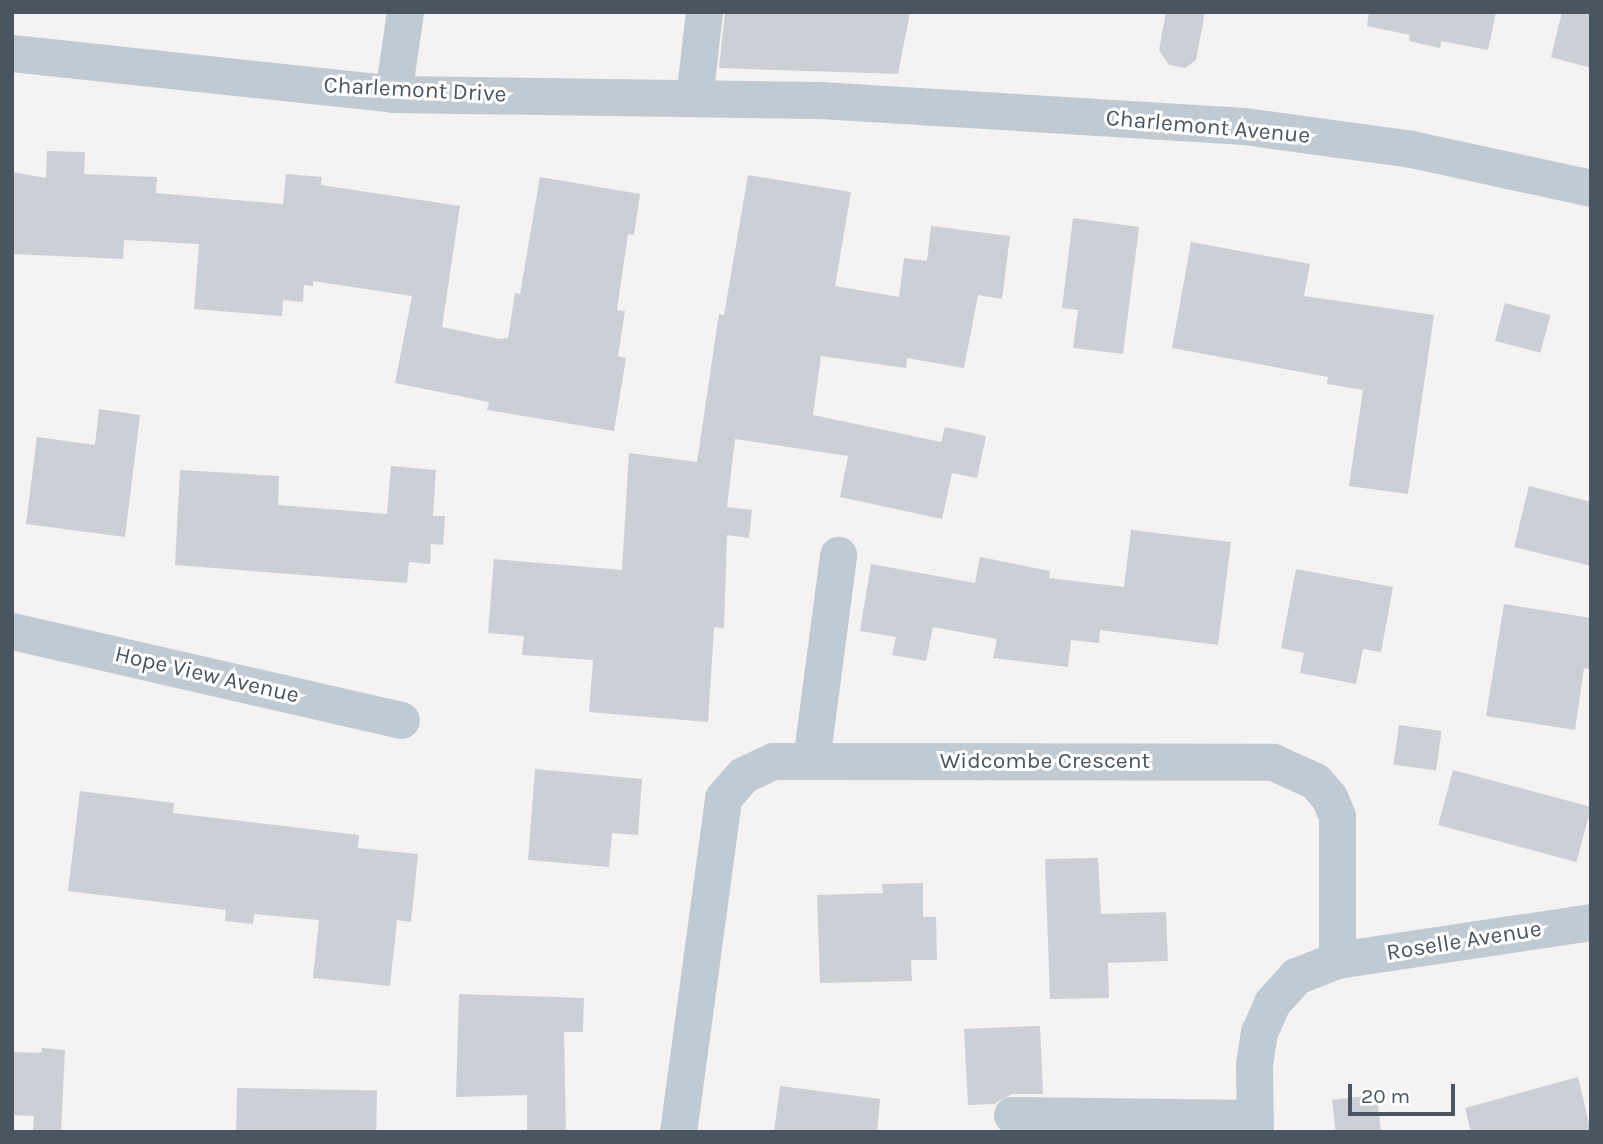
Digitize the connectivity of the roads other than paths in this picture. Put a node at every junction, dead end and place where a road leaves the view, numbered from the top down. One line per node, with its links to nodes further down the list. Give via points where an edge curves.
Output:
1 (405, 12): 4 (street)
2 (704, 12): 5 (street)
3 (12, 53): 4 (street, Charlemont Drive)
4 (393, 94): 5 (street, Charlemont Drive)
5 (694, 98): 6 (street, Charlemont Drive)
6 (820, 100): 7 (street, Charlemont Avenue, via 1244,126 1411,149)
7 (1591, 188)
8 (838, 555): 11 (street)
9 (12, 631): 10 (street, Hope View Avenue)
10 (401, 720)
11 (811, 761): 13 (street, Widcombe Crescent, via 1273,762 1296,769 1329,797 1337,816); 16 (street, Widcombe Crescent, via 773,761 743,775 723,799)
12 (1591, 922): 13 (street, Roselle Avenue)
13 (1337, 960): 15 (street, via 1296,976 1272,1003 1259,1032 1254,1064)
14 (1012, 1115): 15 (street)
15 (1255, 1125)
16 (678, 1132)

